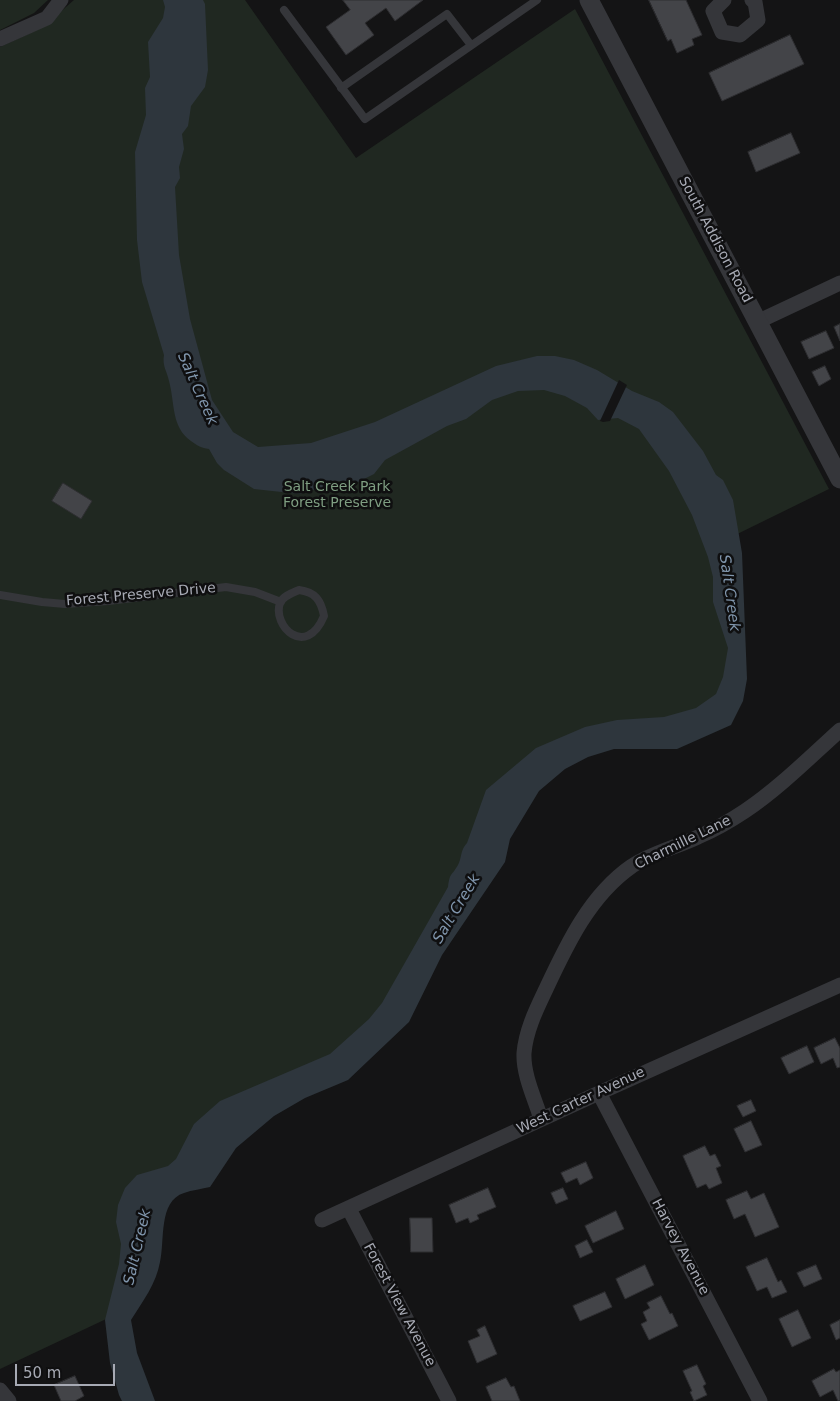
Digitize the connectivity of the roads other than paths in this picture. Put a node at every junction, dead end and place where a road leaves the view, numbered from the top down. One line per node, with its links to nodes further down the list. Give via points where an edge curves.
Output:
1 (61, 0): 7 (street, via 47,18)
2 (537, 0): 8 (lane)
3 (589, 0): 11 (street, South Addison Road)
4 (724, 0): 5 (street, via 713,11 722,32 740,35 758,20)
5 (752, 0)
6 (284, 10): 9 (lane)
7 (0, 39)
8 (471, 46): 9 (lane, via 365,119); 9 (lane, via 447,14)
9 (340, 88)
10 (840, 284): 11 (street)
11 (758, 322): 12 (street, South Addison Road)
12 (840, 480)
13 (0, 595): 14 (lane, Forest Preserve Drive, via 65,604 226,588 255,592)
14 (281, 602): 14 (lane, via 281,621 287,630 301,638 309,636 324,616 314,594 299,590)
15 (840, 730): 18 (street, Charmille Lane, via 744,812 700,836 634,865 606,888 593,904 555,970 526,1040 526,1071)
16 (840, 985): 17 (street, West Carter Avenue)
17 (599, 1093): 18 (street, West Carter Avenue); 24 (street, Harvey Avenue)
18 (541, 1120): 19 (street, West Carter Avenue)
19 (349, 1209): 20 (street, West Carter Avenue); 23 (street, Forest View Avenue)
20 (322, 1220)
21 (0, 1390): 22 (street)
22 (9, 1401)
23 (449, 1401)
24 (760, 1401)

